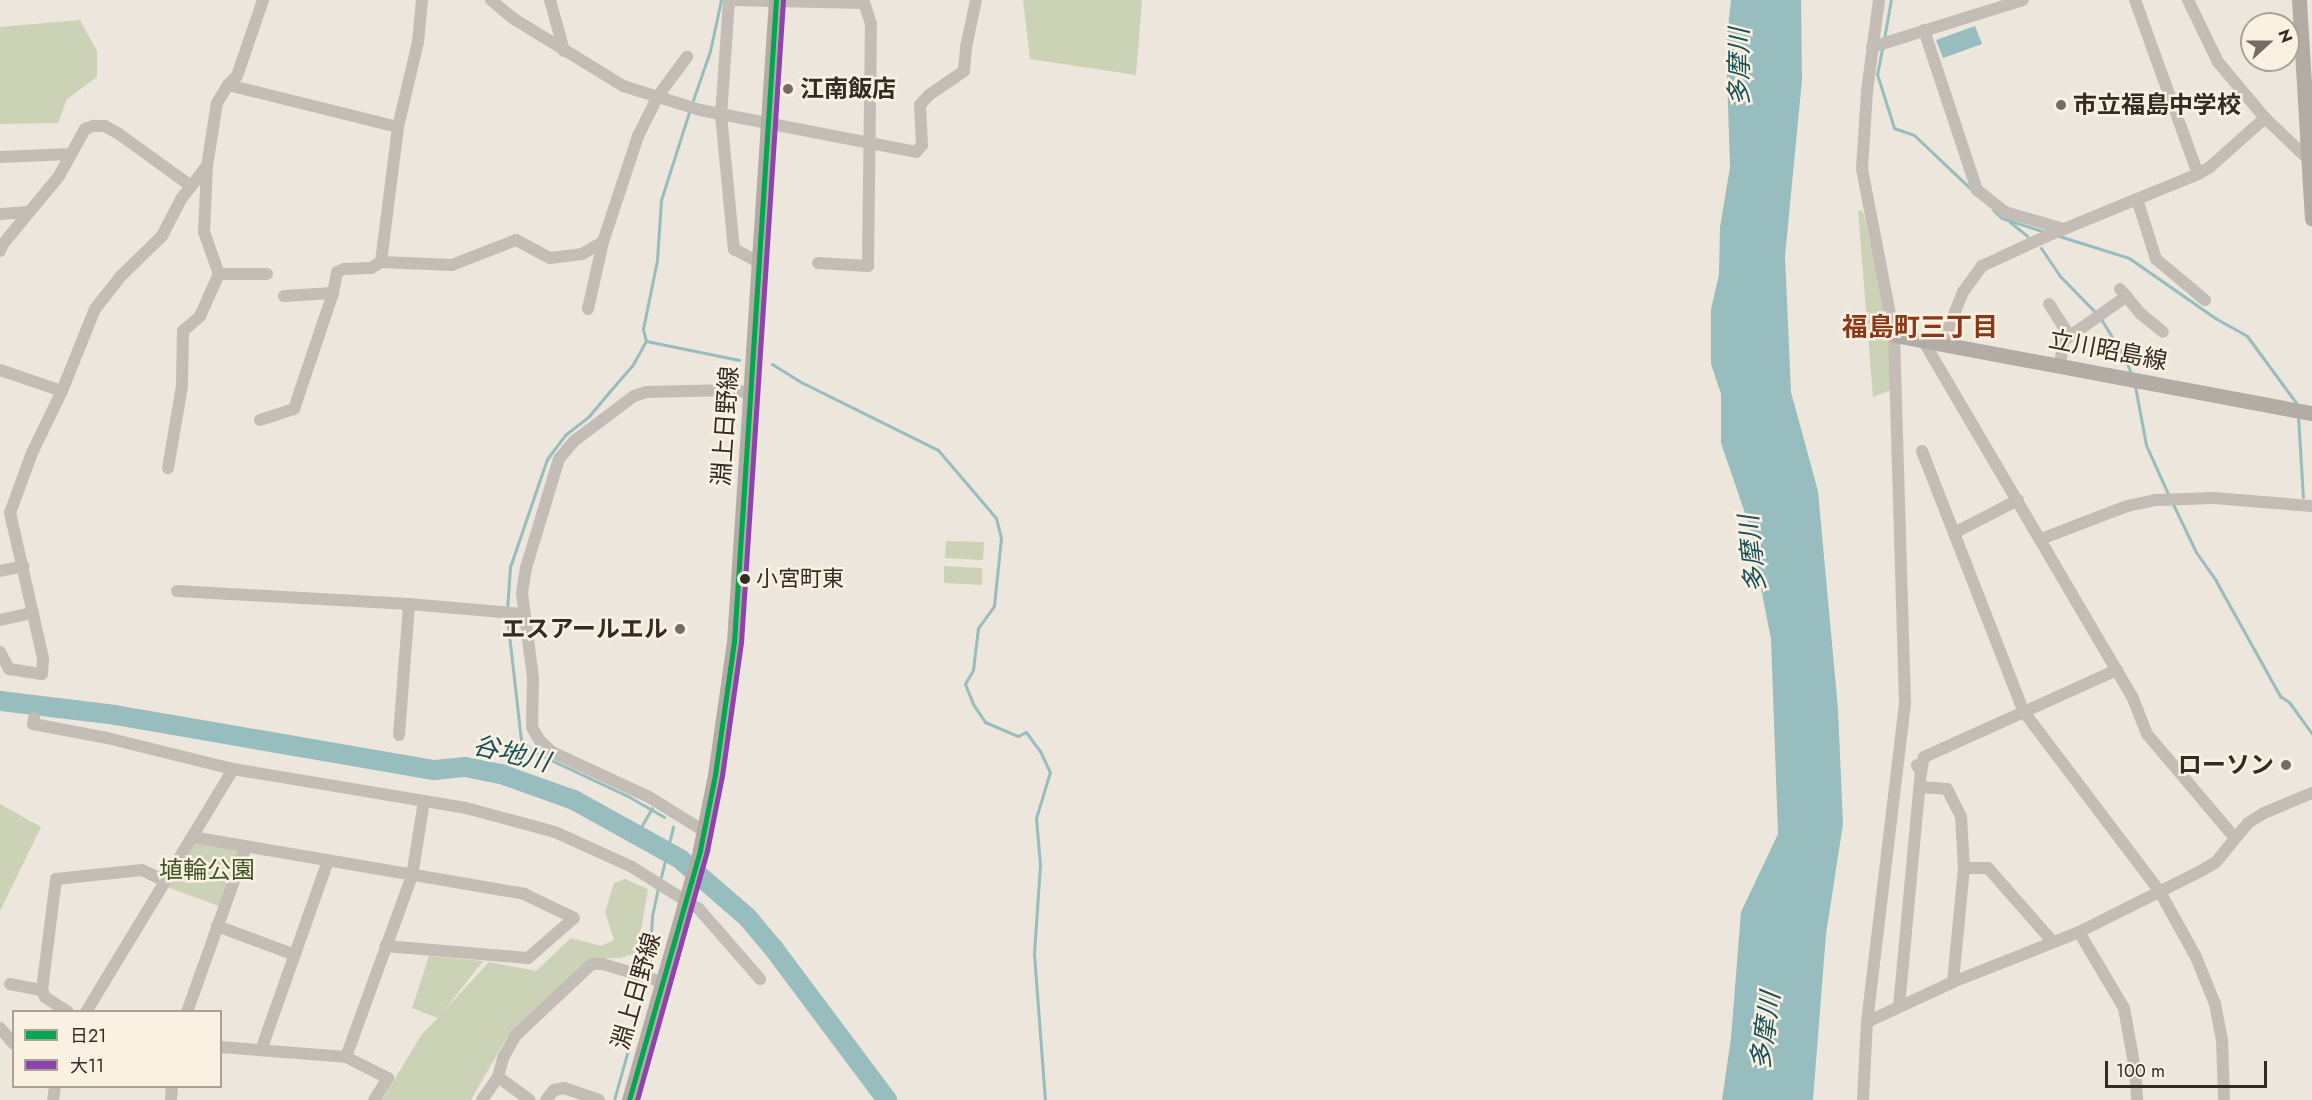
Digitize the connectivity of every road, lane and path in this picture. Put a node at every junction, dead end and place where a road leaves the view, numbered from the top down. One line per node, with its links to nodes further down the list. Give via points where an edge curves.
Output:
1 (263, 0): 18 (street, via 237,76)
2 (422, 0): 23 (street, via 418,42)
3 (491, 0): 16 (street)
4 (550, 0): 16 (street)
5 (729, 0): 12 (street); 20 (street)
6 (976, 0): 24 (street, via 964,71 920,105 922,145 916,152)
7 (1879, 0): 15 (street)
8 (2023, 0): 14 (street)
9 (2135, 0): 29 (street)
10 (2188, 0): 21 (street, via 2218,63)
11 (2299, 0): 27 (main road)
12 (776, 1): 13 (street); 22 (main road, 淵上日野線)
13 (865, 2): 24 (street, via 871,24)
14 (1924, 30): 15 (street); 36 (street, via 1977,190 2004,212)
15 (1879, 44): 50 (street, via 1862,169)
16 (564, 51): 19 (street, via 623,86)
17 (687, 57): 19 (street)
18 (228, 85): 23 (street); 28 (street, via 217,103)
19 (658, 96): 20 (street); 37 (street, via 638,136)
20 (721, 115): 22 (street); 40 (street, via 734,249)
21 (2265, 118): 27 (street); 29 (street)
22 (767, 124): 24 (street); 40 (main road, 淵上日野線)
23 (398, 127): 39 (street)
24 (869, 144): 41 (street, via 868,266)
25 (71, 154): 26 (street); 30 (street, via 85,129 105,126); 33 (street, via 59,176)
26 (0, 156)
27 (2308, 159): 31 (main road)
28 (207, 166): 30 (street); 42 (street, via 204,232)
29 (2198, 174): 32 (street)
30 (191, 186): 56 (street, via 162,236 121,276 95,309)
31 (2311, 186): 35 (main road)
32 (2137, 199): 36 (street); 46 (street, via 2156,259)
33 (29, 212): 34 (street); 38 (street)
34 (0, 214)
35 (2312, 219)
36 (2056, 232): 53 (street, via 1982,266 1963,292)
37 (603, 243): 39 (street, via 582,254 550,258 516,240 452,265); 48 (street)
38 (0, 251)
39 (381, 262): 44 (street, via 371,268 344,268 337,272)
40 (758, 262): 57 (main road, 淵上日野線)
41 (818, 263)
42 (219, 274): 43 (street); 61 (street, via 200,316 183,331 182,386)
43 (267, 274)
44 (333, 293): 45 (street); 59 (street, via 294,409)
45 (284, 296)
46 (2205, 300)
47 (2049, 304): 52 (street, via 2065,328)
48 (588, 309)
49 (2160, 325): 52 (street, via 2123,292)
50 (1894, 335): 51 (main road, 立川昭島線); 107 (street, via 1905,704)
51 (1921, 338): 53 (main road, 立川昭島線); 62 (street)
52 (2063, 341): 54 (street)
53 (1943, 342): 54 (main road, 立川昭島線)
54 (2060, 364): 58 (main road, 立川昭島線)
55 (0, 370): 56 (street)
56 (62, 391): 64 (street)
57 (751, 393): 72 (street, via 646,392 634,396 574,441 559,459 522,593); 83 (main road, 淵上日野線, via 734,642)
58 (2302, 411)
59 (260, 420)
60 (1922, 451): 65 (street)
61 (168, 468)
62 (2018, 500): 65 (street); 66 (street)
63 (2312, 506): 66 (street, via 2214,498 2172,500 2127,506)
64 (5, 515): 67 (street)
65 (1954, 532): 76 (street)
66 (2041, 539): 75 (street)
67 (23, 566): 68 (street); 71 (street)
68 (0, 571)
69 (177, 591): 70 (street)
70 (409, 604): 72 (street); 78 (street)
71 (33, 613): 73 (street); 74 (street, via 43,658 42,674 9,669)
72 (512, 613): 83 (street, via 533,678 532,727 540,741 552,752 649,797)
73 (0, 620)
74 (0, 652)
75 (2117, 670): 76 (street); 85 (street, via 2146,734)
76 (2025, 712): 80 (street, via 1924,757 1919,769); 91 (street)
77 (34, 718): 79 (street, via 33,724)
78 (399, 735)
79 (233, 769): 82 (street); 84 (street)
80 (1920, 787): 88 (street, via 1947,789 1961,818); 103 (street)
81 (2312, 794): 85 (street, via 2264,813)
82 (424, 801): 89 (street); 92 (street, via 555,832 632,867)
83 (704, 831): 92 (main road, 淵上日野線)
84 (192, 837): 86 (street); 90 (street)
85 (2235, 838): 91 (street, via 2216,862)
86 (246, 847): 87 (street); 93 (street)
87 (328, 861): 89 (street); 97 (street)
88 (1964, 868): 95 (street, via 1988,868); 100 (street)
89 (412, 876): 96 (street); 96 (street, via 524,894 574,918 528,958)
90 (165, 881): 102 (street, via 142,870 56,879); 105 (street)
91 (2160, 892): 94 (street); 122 (street, via 2196,957 2215,1004 2222,1039)
92 (686, 898): 98 (street); 99 (main road, 淵上日野線)
93 (217, 926): 97 (street); 106 (street)
94 (2079, 932): 95 (street); 121 (street, via 2124,1008)
95 (2052, 942): 100 (street)
96 (386, 946): 112 (street)
97 (295, 955): 111 (street)
98 (760, 980)
99 (662, 982): 113 (street, via 592,964 516,1035); 119 (main road, 淵上日野線)
100 (1953, 982): 103 (street)
101 (10, 984): 102 (street)
102 (42, 990): 104 (street, via 45,997)
103 (1899, 1007): 107 (street)
104 (66, 1010)
105 (87, 1010)
106 (187, 1010)
107 (1867, 1022): 120 (street)
108 (0, 1028): 109 (street)
109 (12, 1042)
110 (222, 1047): 111 (street)
111 (261, 1050): 112 (street)
112 (346, 1057): 114 (street, via 388,1078)
113 (498, 1077): 115 (street); 116 (street)
114 (374, 1100)
115 (482, 1100)
116 (530, 1100)
117 (546, 1100): 118 (street, via 554,1090 564,1088)
118 (599, 1100)
119 (629, 1100)
120 (1863, 1100)
121 (2137, 1100)
122 (2224, 1100)

